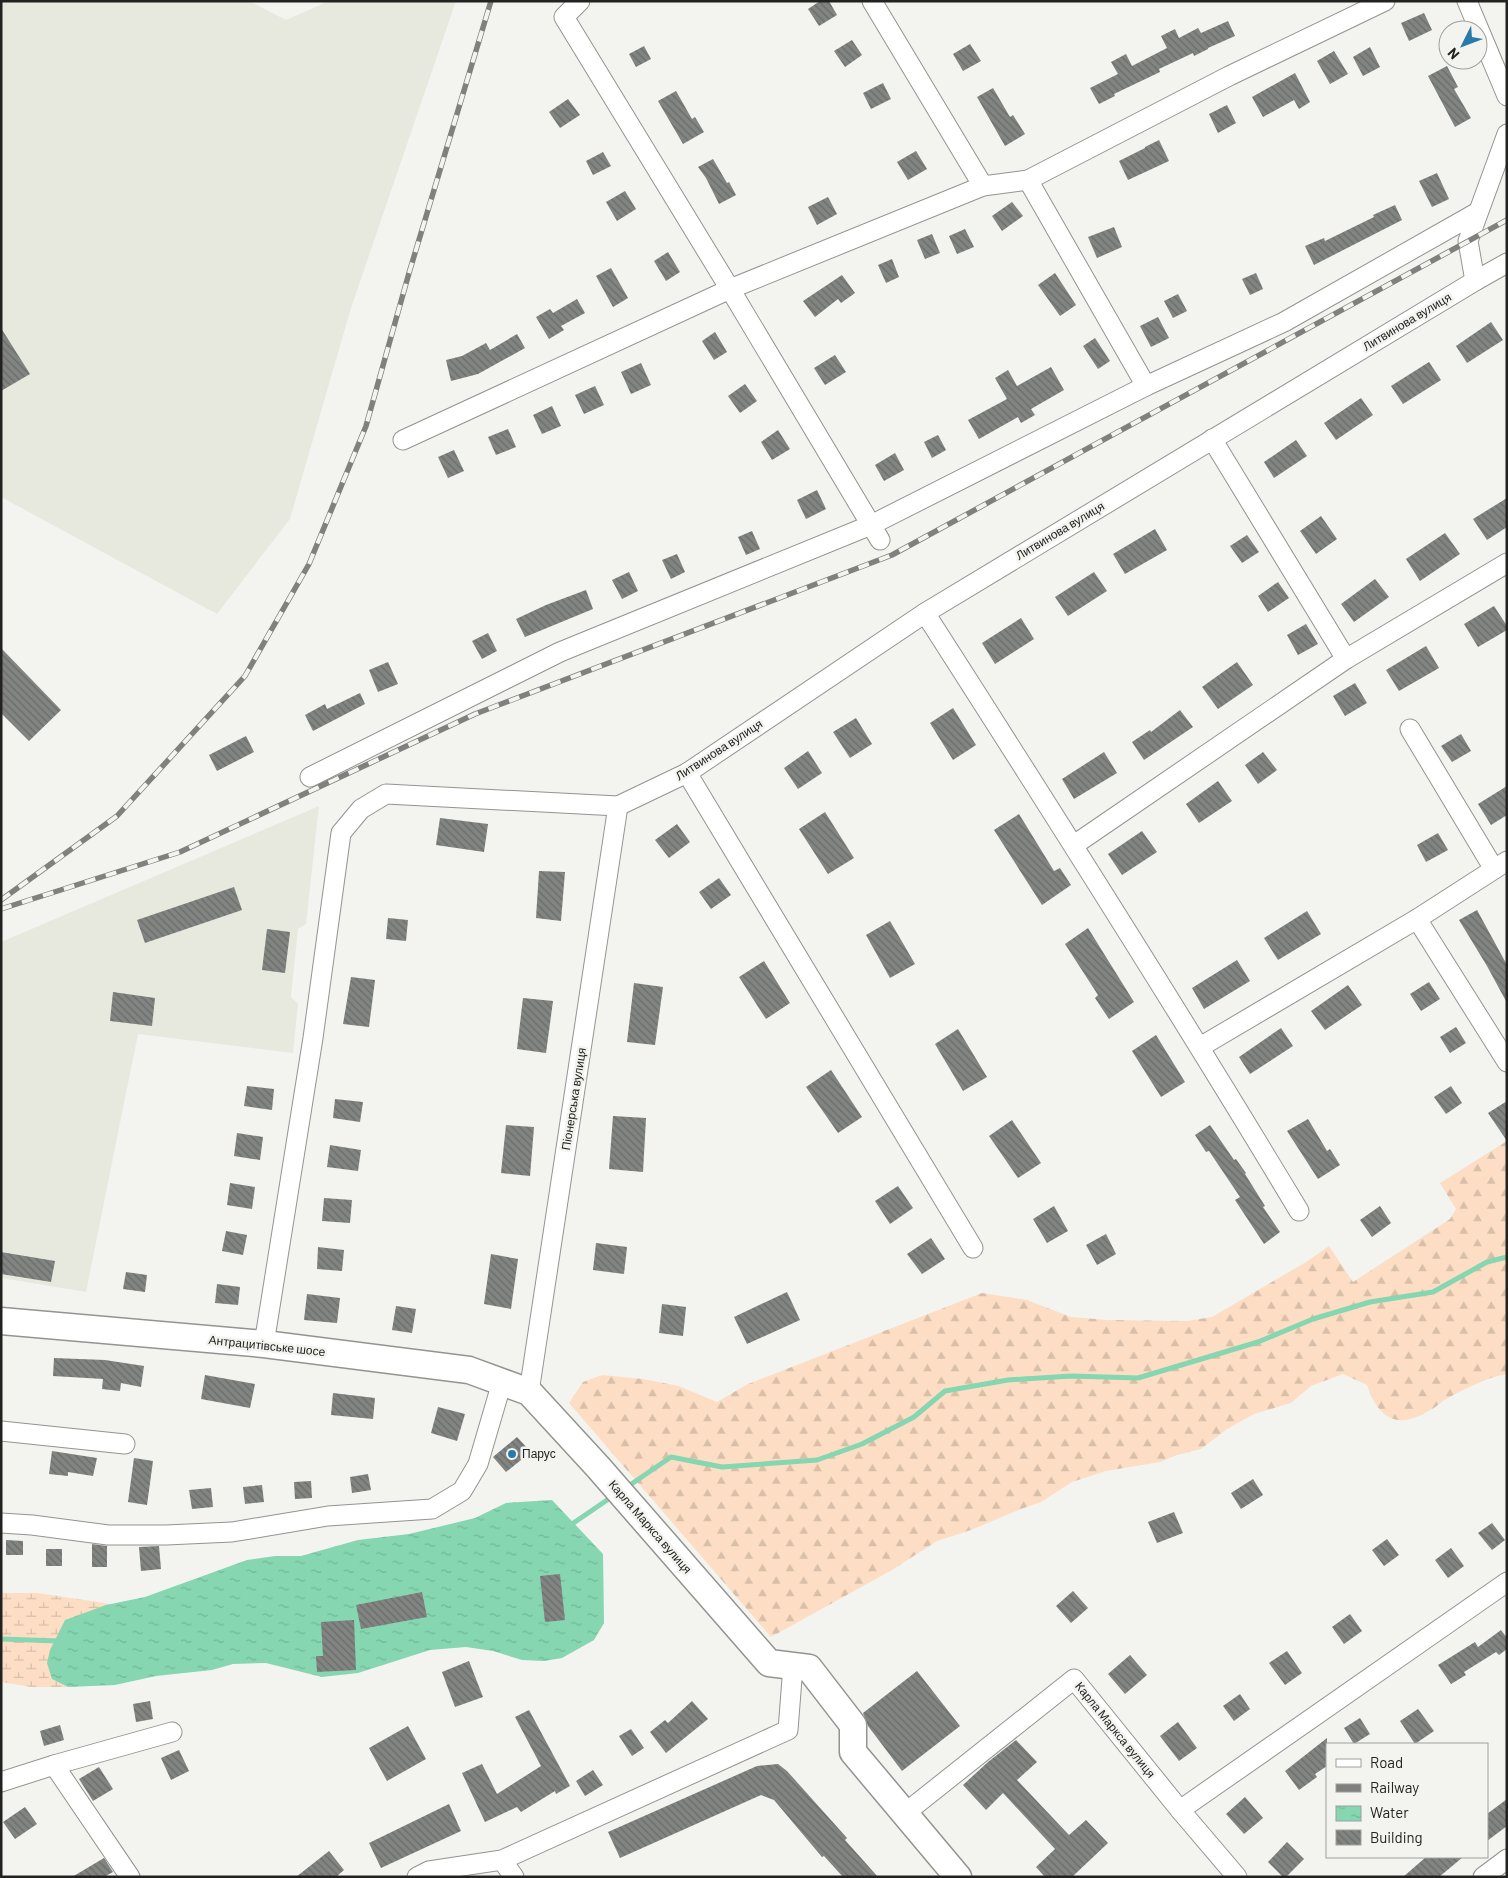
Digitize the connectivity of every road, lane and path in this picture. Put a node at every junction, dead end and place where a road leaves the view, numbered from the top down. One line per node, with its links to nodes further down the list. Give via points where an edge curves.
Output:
1 (580, 1): 12 (street, via 564,17)
2 (872, 1): 8 (street)
3 (1385, 1): 7 (street)
4 (1467, 1): 5 (street)
5 (1507, 96)
6 (1507, 134): 9 (street)
7 (1028, 180): 8 (street); 13 (street)
8 (983, 186): 12 (street)
9 (1478, 212): 11 (street, via 1468,241); 13 (street, via 1284,322)
10 (1507, 263): 11 (street, Литвинова вулиця)
11 (1475, 281): 14 (street, Литвинова вулиця)
12 (730, 289): 15 (street); 16 (street)
13 (1146, 386): 16 (street)
14 (1212, 439): 18 (street, Литвинова вулиця); 19 (street)
15 (404, 440)
16 (876, 532): 22 (street, via 560,652)
17 (1507, 563): 19 (street)
18 (925, 613): 21 (street, Литвинова вулиця); 24 (street)
19 (1346, 659): 24 (street)
20 (1410, 729): 25 (street)
21 (687, 774): 23 (street, Литвинова вулиця); 30 (street)
22 (310, 777)
23 (618, 806): 32 (street, via 386,794 361,809 341,833 313,1038); 34 (street, Піонерська вулиця)
24 (1074, 845): 27 (street)
25 (1500, 865): 26 (street)
26 (1417, 919): 27 (street); 28 (street)
27 (1200, 1047): 29 (street)
28 (1507, 1062)
29 (1299, 1211)
30 (973, 1248)
31 (1, 1321): 32 (main road, Антрацитівське шосе)
32 (264, 1344): 33 (main road, Антрацитівське шосе, via 469,1370)
33 (502, 1382): 34 (main road, Антрацитівське шосе); 37 (street, via 478,1464 462,1491 432,1509 328,1516 232,1532 166,1535 108,1535)
34 (529, 1392): 39 (main road, Карла Маркса вулиця)
35 (1, 1431): 36 (street)
36 (125, 1444)
37 (1, 1523)
38 (1507, 1582): 43 (street)
39 (781, 1665): 44 (main road, via 810,1668 853,1725 853,1752); 46 (street, via 788,1730)
40 (172, 1732): 41 (street)
41 (54, 1765): 42 (street); 47 (street)
42 (1, 1782)
43 (1180, 1810): 44 (street, Карла Маркса вулиця, via 1074,1679); 51 (street, Карла Маркса вулиця)
44 (904, 1814): 50 (main road)
45 (1507, 1859): 52 (street)
46 (502, 1860): 48 (street, via 429,1871); 49 (street)
47 (130, 1877)
48 (417, 1877)
49 (514, 1877)
50 (958, 1877)
51 (1237, 1877)
52 (1483, 1877)

